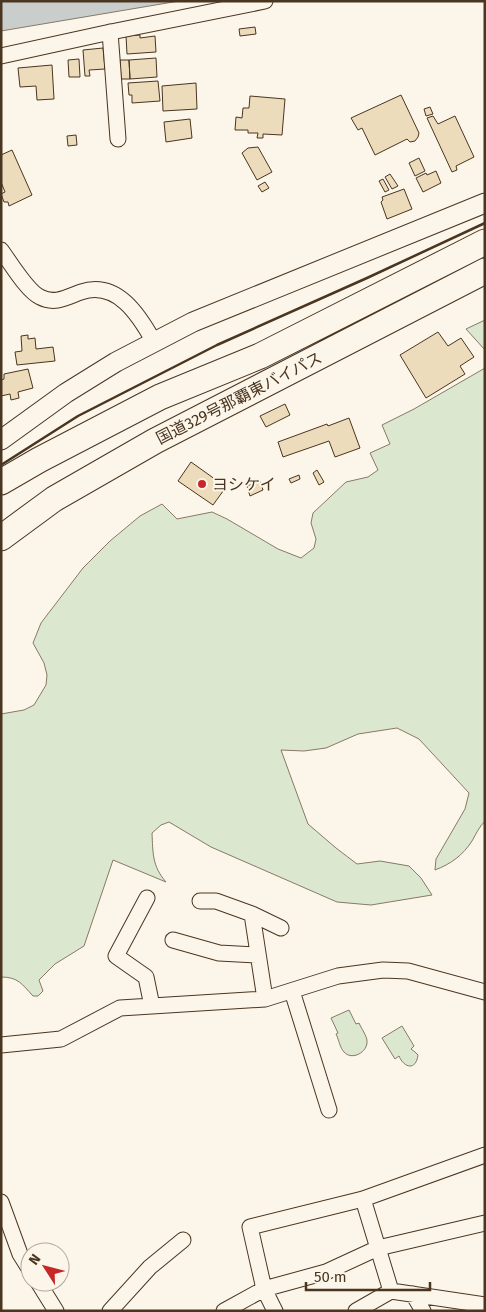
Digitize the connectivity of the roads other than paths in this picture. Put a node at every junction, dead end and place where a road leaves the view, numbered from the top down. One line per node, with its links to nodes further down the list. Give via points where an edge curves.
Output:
1 (265, 1): 2 (street, via 194,12)
2 (110, 32): 3 (street); 4 (street)
3 (1, 56)
4 (118, 139)
5 (485, 203): 9 (street, via 193,322)
6 (485, 242): 11 (highway, 国道329号那覇東バイパス, via 260,356 160,397)
7 (1, 250): 9 (street, via 30,290 40,298 53,301 96,290 111,293 138,315)
8 (485, 271): 12 (highway, 国道329号那覇東バイパス, via 155,441 54,499)
9 (154, 342): 10 (street, via 66,393)
10 (1, 440)
11 (1, 482)
12 (1, 538)
13 (148, 898): 22 (street, via 116,956 146,977)
14 (200, 901): 15 (street, via 216,901)
15 (252, 914): 16 (street); 18 (street)
16 (281, 928)
17 (173, 940): 18 (street, via 219,953)
18 (258, 955): 21 (street)
19 (292, 991): 20 (street, via 338,976 384,970 408,971); 21 (street); 24 (street)
20 (485, 992)
21 (265, 999): 22 (street)
22 (152, 1006): 23 (street, via 120,1008 61,1039)
23 (1, 1045)
24 (329, 1110)
25 (485, 1155): 26 (street)
26 (363, 1199): 30 (street); 32 (street, via 250,1227)
27 (1, 1202): 31 (street)
28 (485, 1224): 30 (street)
29 (183, 1240): 38 (street, via 150,1267)
30 (378, 1248): 32 (street, via 326,1272); 33 (street)
31 (20, 1254)
32 (264, 1289): 39 (street); 40 (street)
33 (391, 1291): 35 (street); 41 (street)
34 (43, 1292): 37 (street)
35 (414, 1294): 36 (street); 42 (street)
36 (485, 1305)
37 (53, 1310)
38 (110, 1311)
39 (224, 1311)
40 (275, 1311)
41 (356, 1311)
42 (423, 1311)

